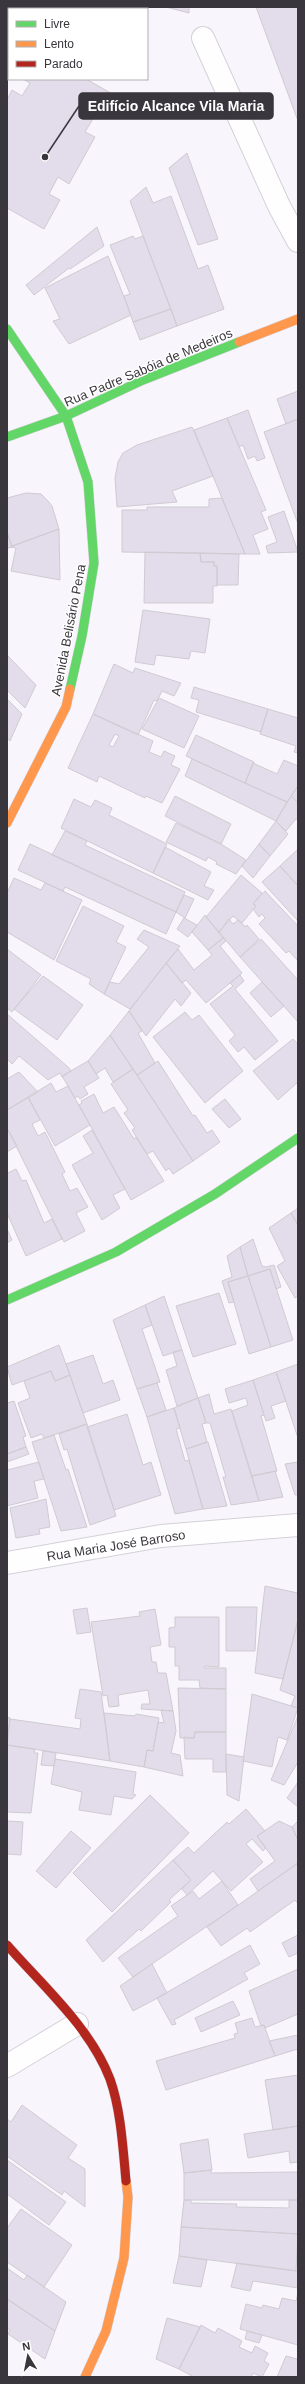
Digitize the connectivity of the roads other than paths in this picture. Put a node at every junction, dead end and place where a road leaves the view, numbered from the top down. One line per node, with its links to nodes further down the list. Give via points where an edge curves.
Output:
1 (203, 38): 2 (street, via 279,206)
2 (298, 241)
3 (298, 320): 5 (street, Rua Padre Sabóia de Medeiros, via 143,380)
4 (7, 329): 5 (street, Avenida Belisário Pena)
5 (66, 416): 6 (street, Rua Padre Sabóia de Medeiros); 7 (street, Avenida Belisário Pena, via 88,482 94,562 82,636 66,707)
6 (7, 437)
7 (7, 823)
8 (298, 1138): 9 (street, via 215,1194 116,1252)
9 (7, 1300)
10 (298, 1525): 11 (street, Rua Maria José Barroso, via 161,1536)
11 (7, 1563)
12 (7, 1945): 13 (street)
13 (77, 2024): 14 (street); 15 (street, via 97,2052 110,2080 122,2137 128,2197 124,2258 106,2331)
14 (7, 2066)
15 (85, 2377)

